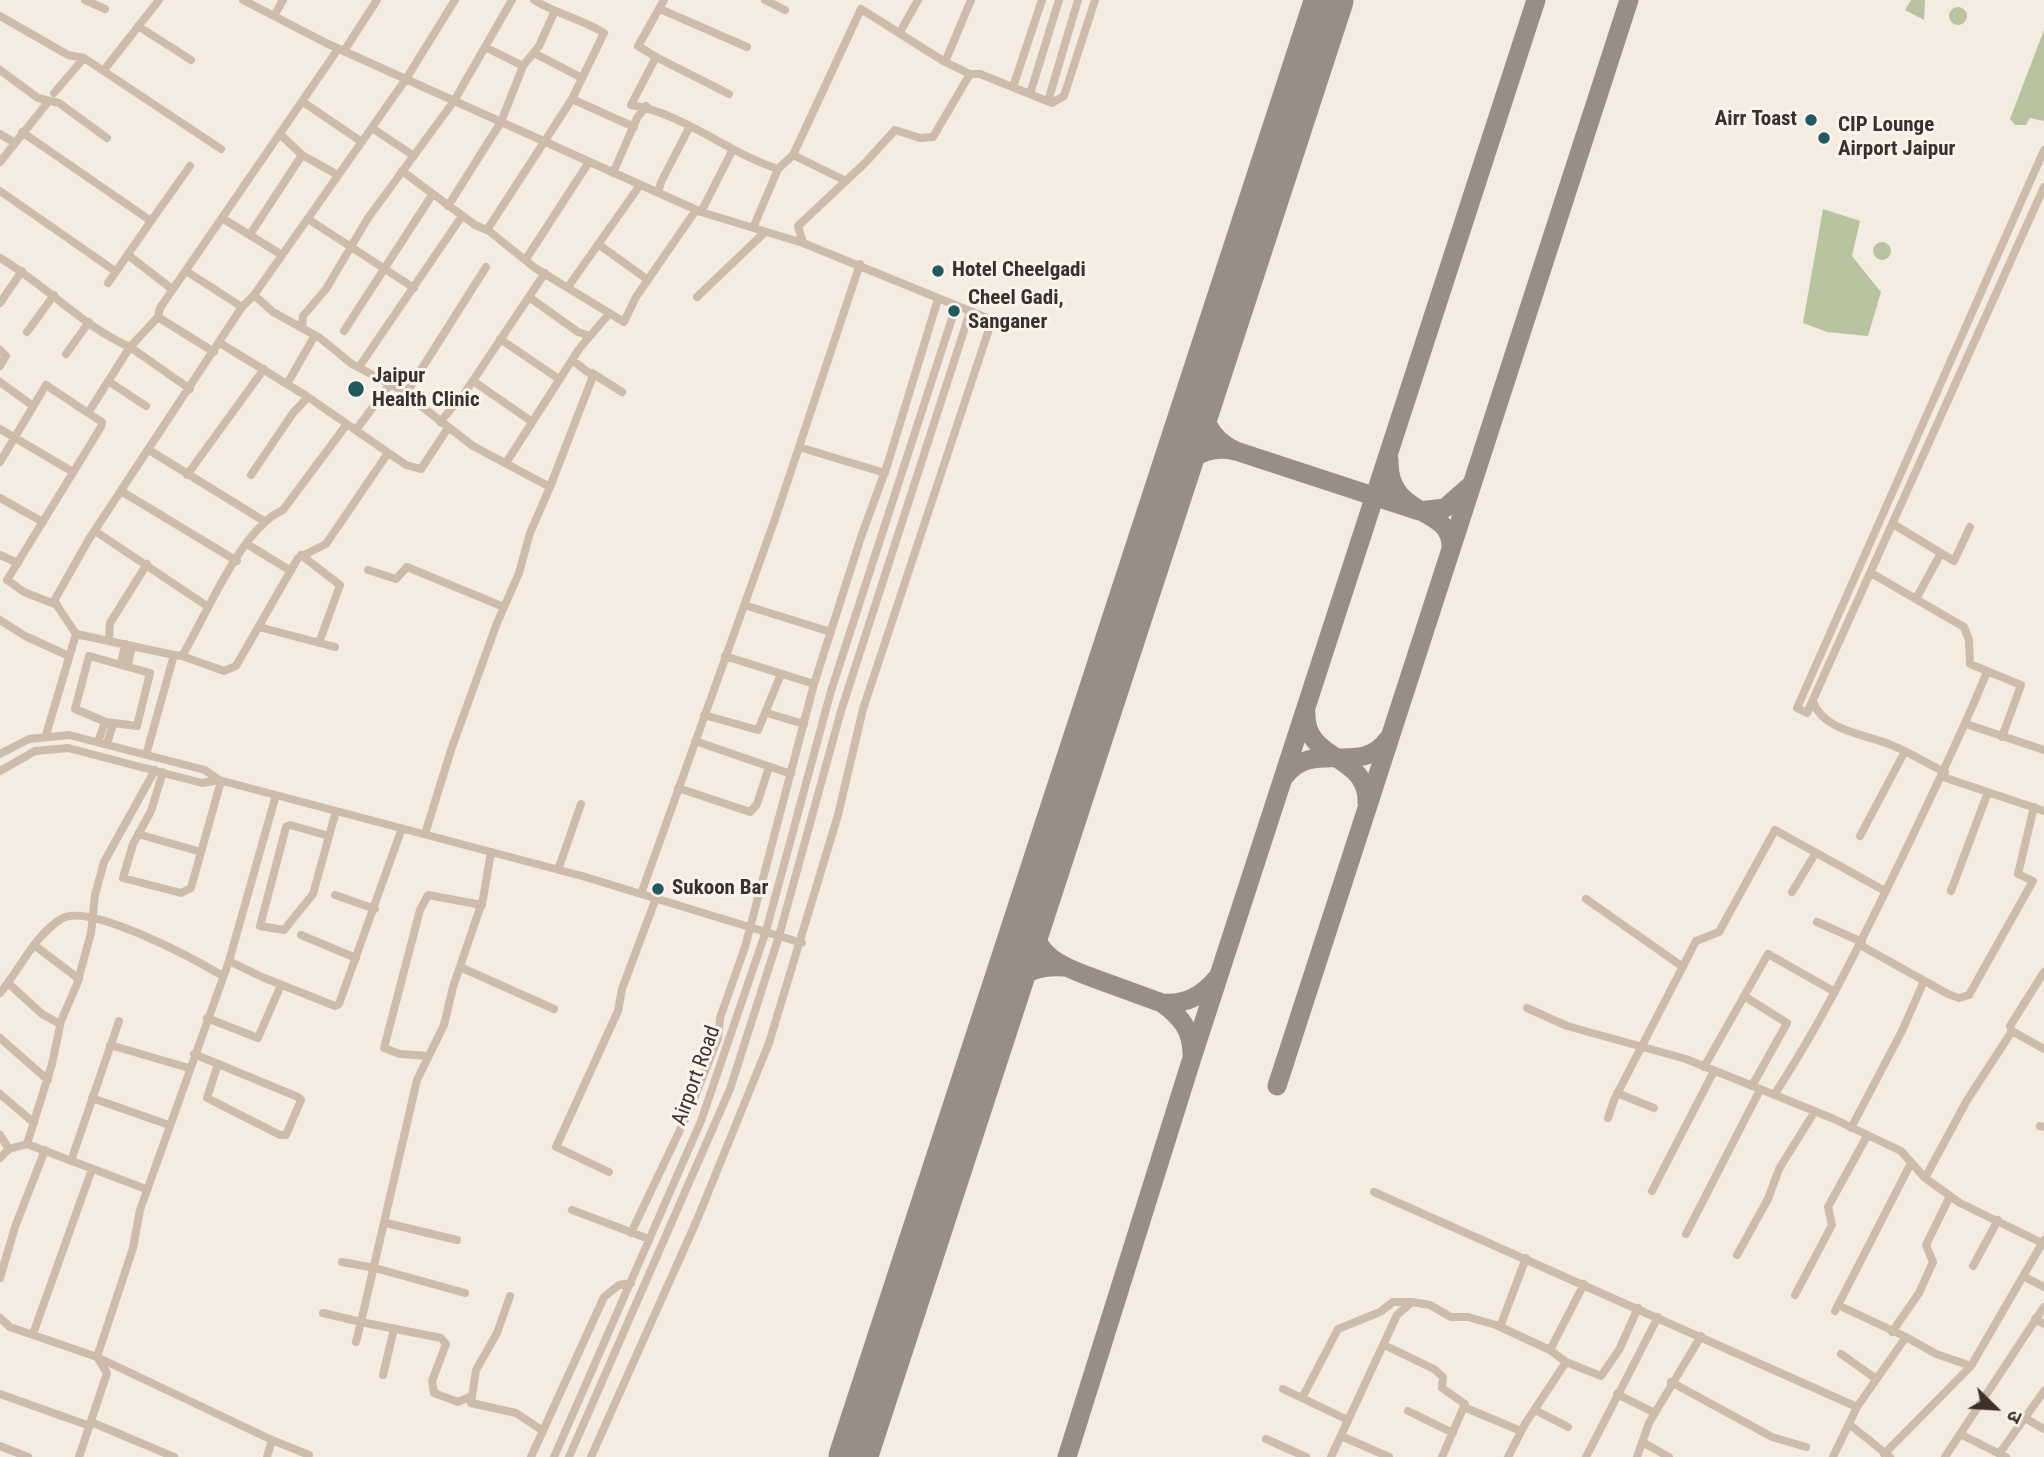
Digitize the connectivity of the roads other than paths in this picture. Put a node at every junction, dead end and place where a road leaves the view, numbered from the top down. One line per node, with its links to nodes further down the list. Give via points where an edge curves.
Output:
1 (85, 0): 17 (street)
2 (159, 0): 23 (street)
3 (243, 0): 22 (street)
4 (283, 0): 22 (street)
5 (377, 0): 27 (street)
6 (455, 0): 38 (street)
7 (512, 0): 25 (street)
8 (534, 0): 20 (street)
9 (664, 0): 18 (street)
10 (765, 0): 19 (street)
11 (918, 0): 24 (street)
12 (971, 0): 32 (street)
13 (1042, 0): 39 (street)
14 (1059, 0): 42 (street)
15 (1078, 0): 45 (street)
16 (1095, 0): 45 (street, via 1064,96)
17 (105, 9)
18 (660, 9): 26 (street); 29 (street, via 638,46)
19 (785, 10)
20 (554, 13): 28 (street); 37 (street, via 604,33)
21 (0, 16): 30 (street, via 68,55)
22 (274, 16): 27 (street)
23 (138, 26): 31 (street); 35 (street)
24 (900, 32): 32 (street); 64 (street, via 861,9)
25 (485, 47): 33 (street); 44 (street)
26 (747, 47)
27 (341, 50): 38 (street); 47 (street)
28 (534, 53): 33 (street); 37 (street)
29 (656, 57): 41 (street); 48 (street, via 631,105)
30 (84, 58): 35 (street); 40 (street)
31 (191, 60)
32 (946, 61): 36 (street)
33 (523, 66): 49 (street)
34 (0, 69): 46 (street)
35 (104, 70): 60 (street)
36 (970, 74): 39 (street); 73 (street, via 933,137 895,130)
37 (582, 78): 43 (street)
38 (406, 79): 44 (street); 50 (street)
39 (1013, 87): 42 (street)
40 (54, 93)
41 (729, 94)
42 (1030, 94): 45 (street)
43 (572, 99): 51 (street); 58 (street)
44 (454, 101): 49 (street); 65 (street)
45 (1048, 101)
46 (48, 102): 53 (street); 56 (street, via 59,103)
47 (303, 102): 55 (street); 57 (street)
48 (646, 106): 51 (street); 52 (street)
49 (501, 122): 58 (street); 79 (street)
50 (372, 128): 57 (street); 65 (street)
51 (634, 128): 71 (street)
52 (689, 128): 61 (street); 77 (street)
53 (22, 132): 59 (street); 84 (street)
54 (0, 134): 59 (street)
55 (281, 135): 63 (street); 82 (street)
56 (107, 138)
57 (362, 142): 72 (street)
58 (545, 142): 67 (street); 86 (street)
59 (15, 143): 66 (street)
60 (221, 149)
61 (732, 150): 69 (street); 80 (street)
62 (2044, 150): 203 (street, via 1797,708 1807,713)
63 (302, 155): 72 (street); 88 (street)
64 (793, 155): 69 (street); 73 (street)
65 (414, 156): 70 (street)
66 (0, 162)
67 (589, 162): 71 (street); 95 (street)
68 (190, 166): 84 (street)
69 (778, 169): 85 (street)
70 (402, 172): 78 (street); 91 (street)
71 (613, 173): 74 (street)
72 (338, 175): 83 (street)
73 (846, 181): 89 (street, via 798,226)
74 (640, 185): 77 (street); 90 (street)
75 (2044, 187): 170 (street)
76 (0, 191): 100 (street)
77 (658, 193): 80 (street)
78 (432, 195): 79 (street); 98 (street)
79 (448, 206): 81 (street)
80 (699, 211): 85 (street); 103 (street)
81 (462, 216): 86 (street); 106 (street)
82 (222, 218): 88 (street); 101 (street)
83 (308, 219): 91 (street); 93 (street)
84 (151, 220): 92 (street)
85 (753, 228): 87 (street)
86 (486, 230): 95 (street)
87 (765, 232): 89 (street); 111 (street)
88 (251, 233): 93 (street)
89 (803, 243): 96 (street)
90 (598, 244): 103 (street); 105 (street)
91 (351, 247): 98 (street); 120 (street, via 303,316)
92 (128, 255): 100 (street); 107 (street)
93 (282, 255): 109 (street)
94 (0, 258): 99 (street)
95 (526, 259): 102 (street)
96 (860, 264): 112 (street); 156 (street)
97 (486, 267): 144 (street)
98 (385, 269): 106 (street); 121 (street)
99 (22, 271): 108 (street); 113 (street)
100 (116, 271): 104 (street)
101 (186, 271): 107 (street); 115 (street)
102 (545, 273): 105 (street); 110 (street)
103 (648, 280): 117 (street, via 624,322)
104 (108, 283)
105 (568, 286): 117 (street)
106 (414, 288): 133 (street)
107 (172, 289): 118 (street)
108 (54, 295): 119 (street); 122 (street)
109 (254, 295): 115 (street); 120 (street)
110 (529, 297): 124 (street); 125 (street)
111 (697, 298)
112 (938, 299): 114 (street); 162 (street)
113 (0, 303)
114 (956, 306): 116 (street); 251 (street, Airport Road, via 831,691)
115 (242, 307): 126 (street)
116 (970, 312): 253 (street, Airport Road, via 841,711); 254 (street, via 992,320 863,709)
117 (608, 315): 124 (street)
118 (158, 317): 127 (street); 129 (street)
119 (89, 323): 127 (street); 130 (street)
120 (302, 328): 123 (street)
121 (344, 331)
122 (27, 332)
123 (315, 335): 133 (street); 140 (street)
124 (590, 336): 131 (street)
125 (500, 339): 136 (street); 138 (street)
126 (220, 342): 129 (street); 134 (street)
127 (130, 347): 137 (street); 142 (street)
128 (0, 349): 132 (street, via 6,356)
129 (214, 352): 142 (street)
130 (66, 354)
131 (572, 360): 135 (street); 136 (street)
132 (0, 366)
133 (359, 367): 141 (street)
134 (264, 369): 140 (street); 163 (street)
135 (592, 373): 143 (street); 165 (street)
136 (559, 379): 149 (street)
137 (108, 381): 147 (street); 148 (street)
138 (473, 381): 149 (street); 150 (street)
139 (0, 382): 146 (street)
140 (287, 384): 145 (street)
141 (390, 384): 144 (street); 154 (street)
142 (190, 389): 157 (street)
143 (622, 392)
144 (405, 395): 150 (street)
145 (308, 397): 151 (street); 164 (street)
146 (33, 406): 148 (street, via 46,385); 155 (street)
147 (146, 406)
148 (88, 413): 161 (street, via 102,424)
149 (531, 421): 160 (street)
150 (440, 422): 152 (street)
151 (347, 425): 154 (street); 168 (street, via 284,510)
152 (448, 428): 158 (street, via 421,469); 160 (street)
153 (0, 429): 155 (street)
154 (356, 430): 158 (street)
155 (15, 437): 159 (street); 161 (street)
156 (799, 447): 162 (street); 185 (street)
157 (149, 450): 163 (street); 166 (street)
158 (388, 453): 176 (street, via 326,544)
159 (0, 462)
160 (506, 463): 165 (street)
161 (73, 472): 169 (street)
162 (885, 473): 190 (street)
163 (187, 475): 168 (street)
164 (251, 475)
165 (550, 487): 187 (street)
166 (121, 491): 172 (street); 177 (street)
167 (0, 498): 169 (street)
168 (264, 521): 173 (street)
169 (43, 522): 178 (street)
170 (1893, 524): 174 (street); 182 (street)
171 (1970, 527): 174 (street, via 1954,561)
172 (95, 531): 179 (street); 184 (street, via 54,601)
173 (247, 544): 177 (street); 181 (street)
174 (1941, 554): 183 (street)
175 (0, 555): 178 (street)
176 (302, 555): 181 (street); 193 (street, via 340,585)
177 (237, 561): 186 (street)
178 (18, 563): 184 (street, via 7,580)
179 (147, 564): 186 (street); 192 (street, via 110,623)
180 (368, 570): 187 (street, via 396,579 407,567)
181 (292, 571): 189 (street)
182 (1871, 573): 183 (street); 203 (street)
183 (1916, 599): 200 (street, via 1964,627 1970,664)
184 (57, 605): 191 (street)
185 (744, 605): 190 (street); 198 (street)
186 (207, 606): 197 (street)
187 (504, 607): 232 (street)
188 (0, 620): 196 (street)
189 (259, 627): 193 (street); 197 (street, via 236,666 224,671)
190 (831, 632): 202 (street)
191 (76, 634): 192 (street); 196 (street)
192 (109, 641): 194 (street)
193 (320, 643): 195 (street)
194 (128, 645): 197 (street); 199 (street)
195 (335, 647)
196 (69, 656): 209 (street)
197 (178, 656): 216 (street)
198 (725, 656): 201 (street); 205 (street)
199 (124, 665): 206 (street, via 152,676 141,722 132,727); 206 (street, via 93,657 85,660 75,709)
200 (1987, 672): 208 (street); 210 (street, via 2021,685)
201 (781, 674): 202 (street); 204 (street)
202 (814, 684): 207 (street)
203 (1812, 702): 214 (street, via 1822,718)
204 (767, 713): 205 (street, via 758,730); 207 (street)
205 (704, 715): 211 (street)
206 (109, 723): 212 (street)
207 (804, 724): 220 (street)
208 (1966, 724): 210 (street); 221 (street)
209 (46, 735): 212 (street); 215 (street)
210 (2002, 737): 213 (street)
211 (695, 741): 217 (street); 223 (street)
212 (102, 743): 216 (street)
213 (2044, 750)
214 (1904, 753): 221 (street); 234 (street)
215 (0, 754)
216 (146, 755): 222 (street, via 205,770)
217 (769, 767): 220 (street); 223 (street, via 750,812)
218 (0, 771): 219 (street, via 35,751 58,748)
219 (159, 771): 222 (street, via 202,783); 231 (street, via 151,811); 248 (street, via 104,862)
220 (791, 774): 250 (street)
221 (1944, 774): 224 (street); 239 (street)
222 (220, 781): 225 (street); 235 (street)
223 (678, 788): 242 (street)
224 (1988, 792): 227 (street); 240 (street)
225 (276, 795): 228 (street); 258 (street)
226 (581, 804): 238 (street)
227 (2034, 807): 229 (street); 264 (street, via 2018,874 2033,881 1975,989 1959,998)
228 (336, 811): 230 (street); 233 (street)
229 (2044, 811)
230 (402, 828): 232 (street); 247 (street)
231 (138, 834): 235 (street); 235 (street, via 126,862 123,878 129,881 186,892)
232 (425, 834): 236 (street)
233 (329, 836): 233 (street, via 310,902 284,930 260,926 286,827)
234 (1860, 836)
235 (201, 852)
236 (491, 852): 238 (street); 246 (street)
237 (1815, 854): 239 (street); 241 (street); 260 (street, via 1775,830 1719,932 1696,941)
238 (558, 870): 242 (street)
239 (1885, 891): 255 (street)
240 (1951, 891)
241 (1792, 892)
242 (640, 894): 244 (street)
243 (335, 895): 247 (street)
244 (656, 898): 250 (street); 307 (street, via 618,1012 556,1147)
245 (1586, 899): 260 (street)
246 (482, 905): 259 (street); 281 (street, via 428,895 424,900 384,1048)
247 (375, 909): 257 (street)
248 (93, 920): 256 (street, via 72,914); 262 (street, via 139,932); 263 (street)
249 (1817, 922): 255 (street)
250 (750, 926): 251 (street); 316 (street, via 720,1018 718,1038)
251 (765, 932): 253 (street); 318 (street, Airport Road, via 701,1121)
252 (301, 935): 257 (street)
253 (779, 936): 254 (street); 396 (street, Airport Road, via 730,1089)
254 (802, 943): 397 (street, via 750,1095)
255 (1861, 943): 264 (street); 267 (street)
256 (34, 946): 263 (street); 265 (street)
257 (356, 958): 266 (street, via 337,1005)
258 (229, 961): 262 (street); 266 (street)
259 (460, 967): 271 (street); 281 (street, via 444,1025)
260 (1683, 967): 278 (street)
261 (2044, 971): 275 (street, via 2010,1026)
262 (223, 976): 272 (street)
263 (79, 979): 274 (street)
264 (1924, 981): 297 (street)
265 (8, 983): 268 (street); 274 (street)
266 (281, 985): 272 (street, via 258,1038)
267 (1835, 992): 269 (street, via 1768,954); 290 (street)
268 (0, 993)
269 (1744, 996): 283 (street); 287 (street, via 1787,1023)
270 (1527, 1008): 278 (street, via 1567,1026)
271 (554, 1009)
272 (207, 1018): 280 (street)
273 (119, 1021): 277 (street)
274 (60, 1024): 286 (street)
275 (2012, 1031): 279 (street); 308 (street, via 1965,1103)
276 (0, 1038): 286 (street)
277 (110, 1045): 284 (street); 291 (street)
278 (1643, 1046): 283 (street); 288 (street)
279 (2044, 1049)
280 (194, 1054): 282 (street); 284 (street)
281 (428, 1056): 315 (street, via 417,1080)
282 (218, 1064): 282 (street, via 301,1100 286,1135 207,1098)
283 (1704, 1067): 285 (street)
284 (190, 1069): 296 (street)
285 (1714, 1071): 287 (street); 310 (street)
286 (48, 1080): 295 (street)
287 (1756, 1088): 290 (street); 317 (street)
288 (1617, 1093): 292 (street); 294 (street)
289 (0, 1094): 295 (street)
290 (1774, 1095): 293 (street)
291 (92, 1098): 296 (street); 304 (street)
292 (1654, 1108)
293 (1815, 1111): 297 (street); 321 (street, via 1779,1169 1769,1199)
294 (1608, 1118)
295 (34, 1123): 300 (street)
296 (169, 1125): 309 (street)
297 (1851, 1128): 299 (street)
298 (0, 1135): 301 (street)
299 (1867, 1136): 305 (street, via 1900,1152); 332 (street, via 1828,1208 1832,1225)
300 (27, 1144): 301 (street); 302 (street)
301 (9, 1149): 303 (street)
302 (45, 1150): 304 (street); 327 (street)
303 (0, 1158)
304 (71, 1161): 306 (street)
305 (1911, 1163): 308 (street); 345 (street, via 1837,1308)
306 (92, 1169): 309 (street); 346 (street)
307 (608, 1172)
308 (1926, 1178): 312 (street)
309 (146, 1189): 353 (street, via 133,1248)
310 (1652, 1191)
311 (1374, 1192): 322 (street)
312 (1950, 1196): 314 (street); 345 (street, via 1926,1245 1933,1262 1919,1293)
313 (572, 1210): 316 (street)
314 (1998, 1220): 320 (street); 324 (street)
315 (386, 1223): 319 (street); 325 (street)
316 (631, 1233): 318 (street)
317 (1686, 1234)
318 (649, 1239): 328 (street, Airport Road)
319 (457, 1240)
320 (2043, 1242): 326 (street)
321 (1737, 1255)
322 (1527, 1258): 329 (street); 343 (street)
323 (342, 1262): 325 (street)
324 (1973, 1266)
325 (375, 1268): 331 (street); 341 (street)
326 (2023, 1276): 330 (street); 355 (street)
327 (0, 1278)
328 (631, 1283): 376 (street, via 619,1285 604,1297); 395 (street, Airport Road)
329 (1584, 1284): 336 (street); 351 (street)
330 (2044, 1287)
331 (465, 1293)
332 (1795, 1295)
333 (510, 1296): 363 (street, via 497,1333 476,1370)
334 (1412, 1302): 343 (street, via 1430,1305 1451,1317); 350 (street, via 1397,1315); 364 (street, via 1393,1302 1338,1329)
335 (2044, 1307): 340 (street)
336 (1638, 1308): 338 (street); 354 (street, via 1601,1376)
337 (323, 1313): 341 (street)
338 (1658, 1317): 347 (street); 362 (street)
339 (0, 1318): 346 (street, via 10,1328)
340 (2035, 1319): 342 (street); 379 (street)
341 (361, 1322): 344 (street); 349 (street)
342 (2044, 1324)
343 (1500, 1327): 351 (street)
344 (394, 1329): 356 (street); 363 (street, via 445,1342 432,1381 435,1393 458,1402)
345 (1892, 1332): 348 (street)
346 (33, 1334): 353 (street)
347 (1701, 1336): 358 (street); 365 (street)
348 (1906, 1337): 355 (street); 357 (street)
349 (355, 1342)
350 (1384, 1345): 366 (street, via 1434,1369 1443,1377 1442,1388 1463,1400); 371 (street)
351 (1550, 1350): 354 (street)
352 (1841, 1353): 357 (street)
353 (97, 1357): 373 (street, via 107,1373); 382 (street)
354 (1566, 1362): 367 (street)
355 (1971, 1366): 387 (street)
356 (383, 1375)
357 (1875, 1378): 365 (street)
358 (1671, 1382): 369 (street); 385 (street, via 1772,1437)
359 (1283, 1389): 364 (street)
360 (2044, 1391): 370 (street)
361 (0, 1394): 373 (street)
362 (1617, 1394): 369 (street); 389 (street)
363 (472, 1396): 376 (street, via 471,1403 516,1413)
364 (1302, 1398): 371 (street)
365 (1857, 1407): 372 (street)
366 (1466, 1408): 377 (street); 378 (street)
367 (1535, 1410): 374 (street); 377 (street)
368 (1408, 1411): 378 (street)
369 (1654, 1413): 383 (street)
370 (2025, 1418): 375 (street); 388 (street)
371 (1348, 1420): 380 (street)
372 (1849, 1423): 387 (street); 405 (street)
373 (90, 1424): 391 (street); 392 (street)
374 (1568, 1427)
375 (2044, 1429)
376 (542, 1431): 394 (street)
377 (1521, 1432): 402 (street)
378 (1453, 1433): 401 (street)
379 (1961, 1434): 388 (street); 406 (street)
380 (1340, 1436): 399 (street); 400 (street)
381 (1266, 1439): 398 (street)
382 (272, 1440): 386 (street); 393 (street)
383 (1642, 1443): 403 (street); 404 (street)
384 (0, 1446): 390 (street)
385 (1806, 1447)
386 (309, 1455)
387 (1887, 1455)
388 (2002, 1455)
389 (1590, 1456)
390 (28, 1457)
391 (79, 1457)
392 (174, 1457)
393 (267, 1457)
394 (531, 1457)
395 (554, 1457)
396 (569, 1457)
397 (591, 1457)
398 (1306, 1457)
399 (1331, 1457)
400 (1387, 1457)
401 (1442, 1457)
402 (1508, 1457)
403 (1637, 1457)
404 (1670, 1457)
405 (1833, 1457)
406 (1945, 1457)

